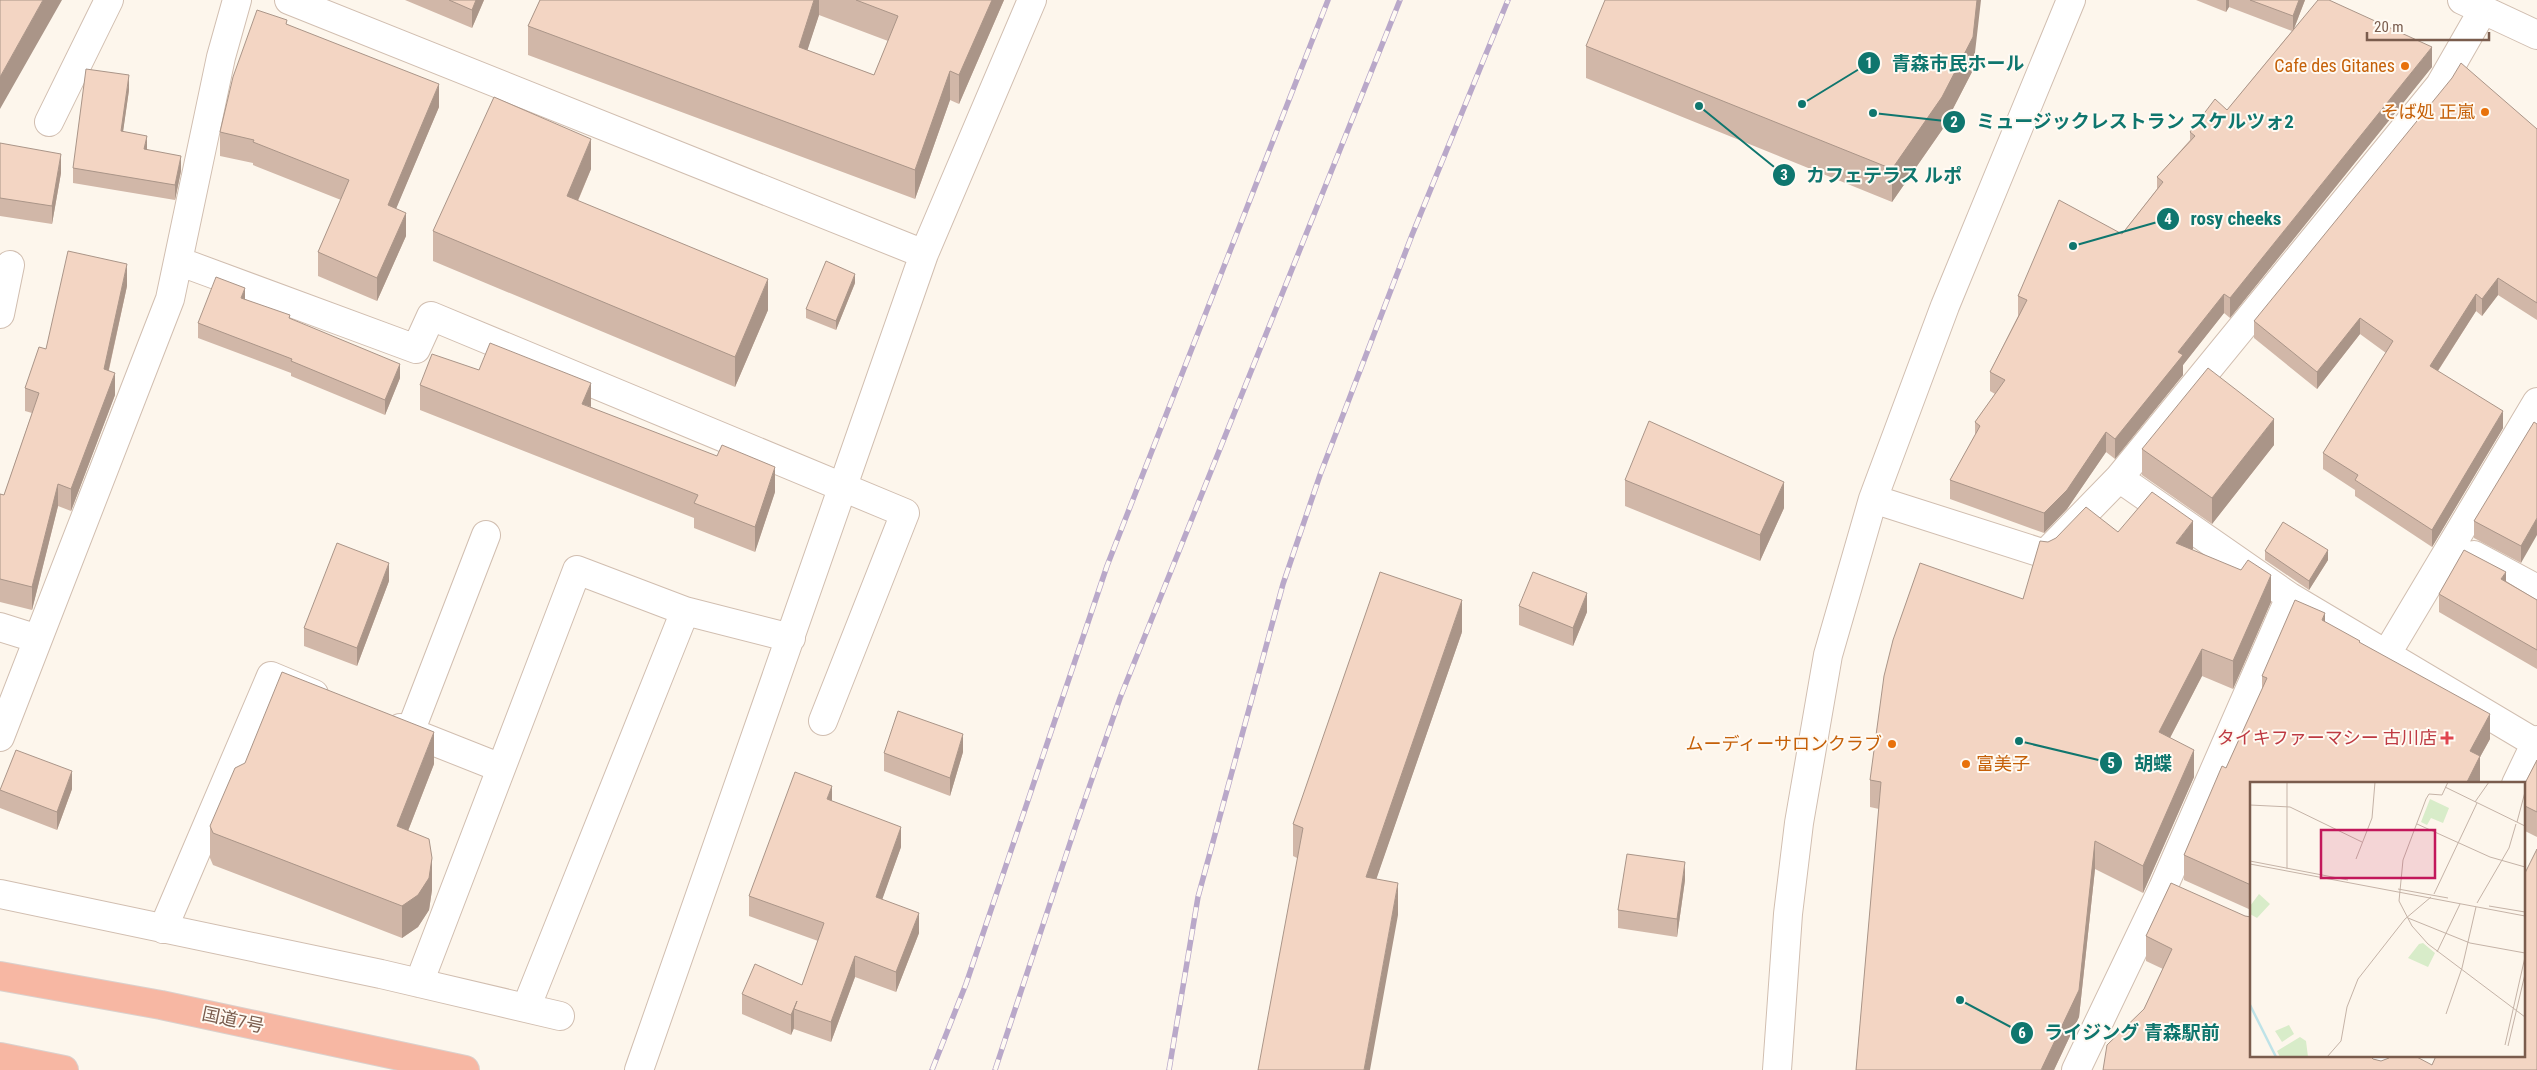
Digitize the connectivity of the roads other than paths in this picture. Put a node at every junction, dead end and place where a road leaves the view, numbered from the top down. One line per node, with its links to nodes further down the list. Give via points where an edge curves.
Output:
1 (109, 0): 8 (street)
2 (237, 0): 10 (street, via 221,57)
3 (289, 0): 9 (street)
4 (1032, 0): 9 (street)
5 (2071, 0): 16 (street, via 1945,306)
6 (2472, 5): 7 (street); 14 (street, via 2440,85)
7 (2537, 35)
8 (49, 122)
9 (924, 254): 15 (street)
10 (178, 261): 15 (street, via 416,349 431,316); 24 (street, via 170,299)
11 (10, 265): 12 (street)
12 (0, 314)
13 (2537, 402): 18 (street)
14 (2119, 478): 16 (street, via 2045,554); 20 (street)
15 (843, 489): 23 (street); 28 (street, via 905,514)
16 (1873, 499): 47 (street, via 1828,655 1811,743 1788,914)
17 (486, 535): 29 (street)
18 (2452, 544): 19 (street); 25 (street)
19 (2537, 589)
20 (2290, 597): 25 (street); 34 (street)
21 (685, 611): 23 (street); 32 (street, via 577,570); 40 (street)
22 (0, 628): 24 (street)
23 (791, 638): 46 (street)
24 (38, 639): 30 (street)
25 (2386, 655): 31 (street)
26 (340, 704): 37 (street, via 271,676)
27 (375, 718): 29 (street)
28 (824, 721)
29 (410, 732): 32 (street)
30 (0, 737)
31 (2536, 743): 33 (street)
32 (501, 768): 39 (street)
33 (2517, 782)
34 (2163, 888): 36 (street); 48 (street)
35 (0, 894): 37 (street)
36 (2189, 900)
37 (163, 929): 39 (street)
38 (0, 976): 45 (highway, 国道7号, via 161,1005)
39 (419, 982): 40 (street)
40 (526, 1008): 41 (street)
41 (560, 1016)
42 (0, 1057): 44 (highway)
43 (2385, 1058): 49 (street)
44 (64, 1070)
45 (465, 1070)
46 (639, 1070)
47 (1777, 1070)
48 (2076, 1070)
49 (2380, 1070)

